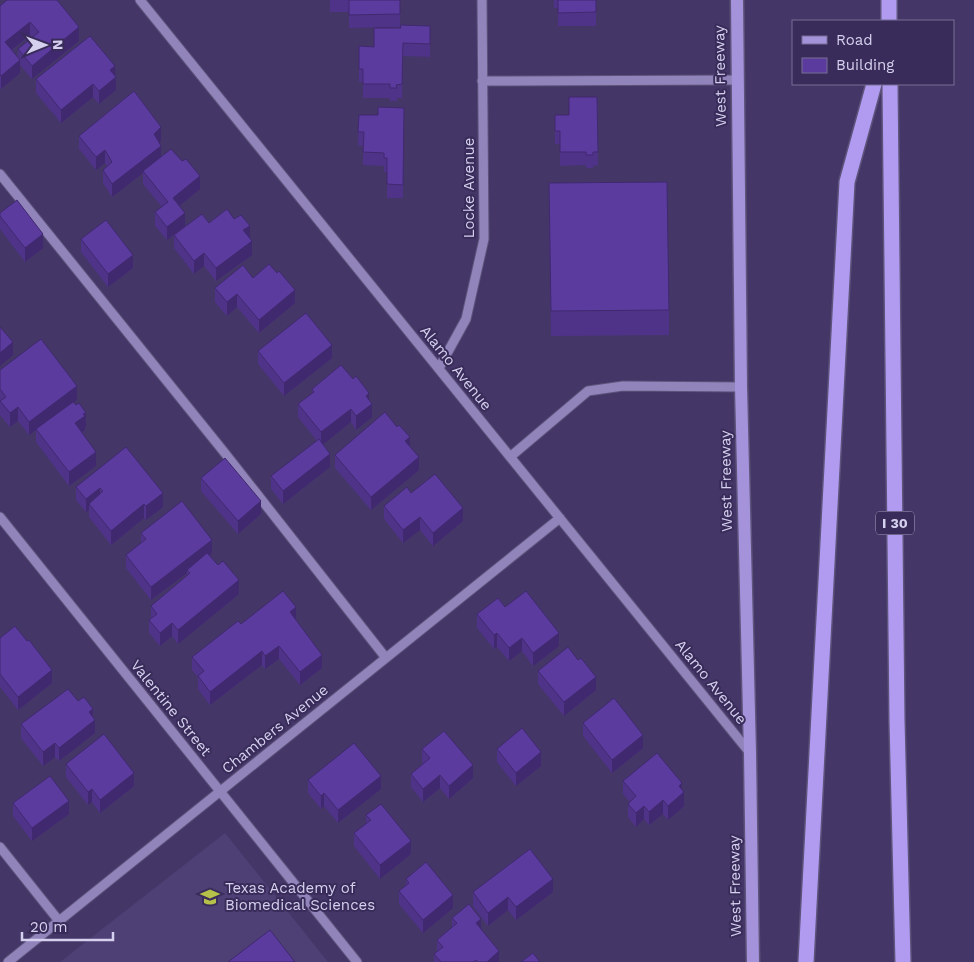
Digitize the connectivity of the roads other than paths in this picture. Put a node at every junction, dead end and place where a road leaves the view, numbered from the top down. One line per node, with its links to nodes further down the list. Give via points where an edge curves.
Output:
1 (140, 0): 11 (street, Alamo Avenue)
2 (482, 0): 7 (street, Locke Avenue)
3 (737, 0): 6 (main road, West Freeway)
4 (889, 0): 5 (highway)
5 (889, 20)
6 (738, 80): 7 (street); 12 (main road, West Freeway)
7 (482, 81): 11 (street, Locke Avenue, via 484,239 466,319)
8 (874, 85): 24 (highway, via 847,182)
9 (890, 85): 25 (highway, I 30)
10 (0, 174): 16 (street)
11 (438, 368): 13 (street, Alamo Avenue)
12 (741, 387): 13 (street, via 623,386 588,391); 17 (main road, West Freeway)
13 (510, 457): 15 (street, Alamo Avenue)
14 (0, 517): 18 (street, Valentine Street)
15 (560, 518): 16 (street, Chambers Avenue); 17 (street, Alamo Avenue)
16 (386, 658): 18 (street, Chambers Avenue)
17 (750, 753): 23 (main road, West Freeway)
18 (220, 791): 20 (street, Chambers Avenue); 22 (street, Valentine Street)
19 (0, 847): 20 (street)
20 (60, 920): 21 (street, Chambers Avenue)
21 (8, 962)
22 (357, 962)
23 (753, 962)
24 (806, 962)
25 (903, 962)

